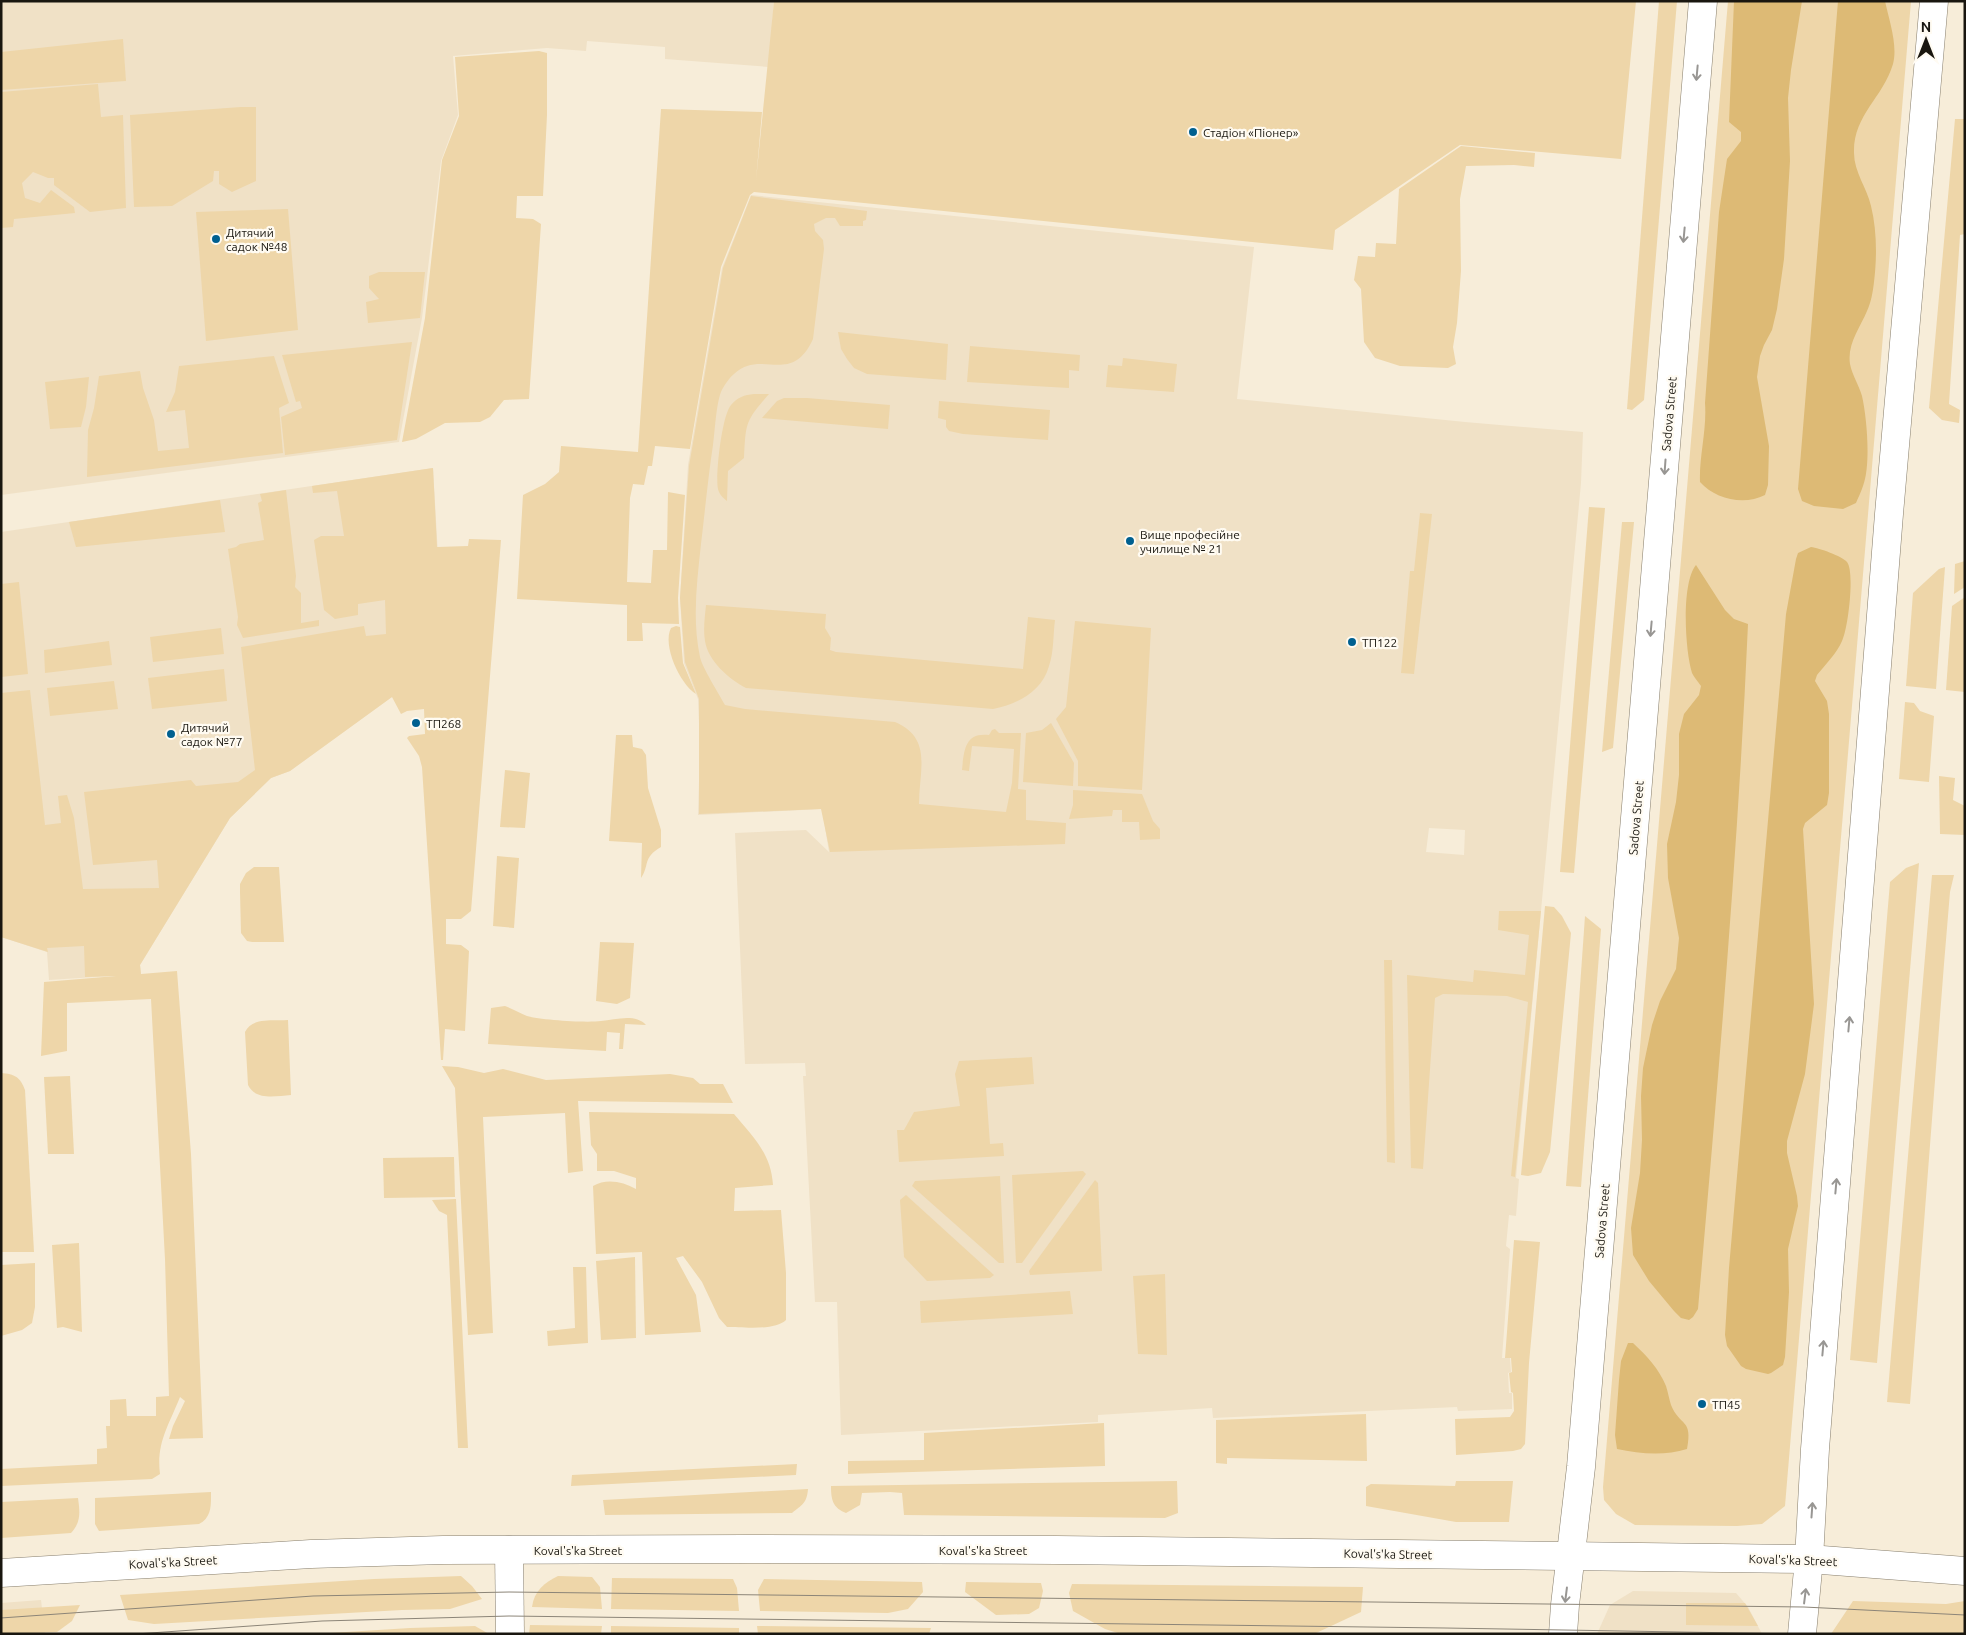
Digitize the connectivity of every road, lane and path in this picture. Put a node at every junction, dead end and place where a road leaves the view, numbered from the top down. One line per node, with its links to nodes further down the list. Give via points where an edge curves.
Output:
1 (1703, 1): 4 (street, Sadova Street, one-way to 4, via 1588,1390)
2 (1934, 1): 5 (street, one-way to 2, via 1868,786)
3 (509, 1550): 4 (street, Koval's'ka Street, via 1057,1550); 7 (street, Koval's'ka Street, via 311,1554); 8 (street)
4 (1571, 1556): 5 (street, Koval's'ka Street); 9 (street, Sadova Street, one-way to 9)
5 (1809, 1559): 6 (street, Koval's'ka Street); 10 (street, one-way to 5)
6 (1965, 1571)
7 (1, 1573)
8 (510, 1634)
9 (1563, 1634)
10 (1802, 1634)

